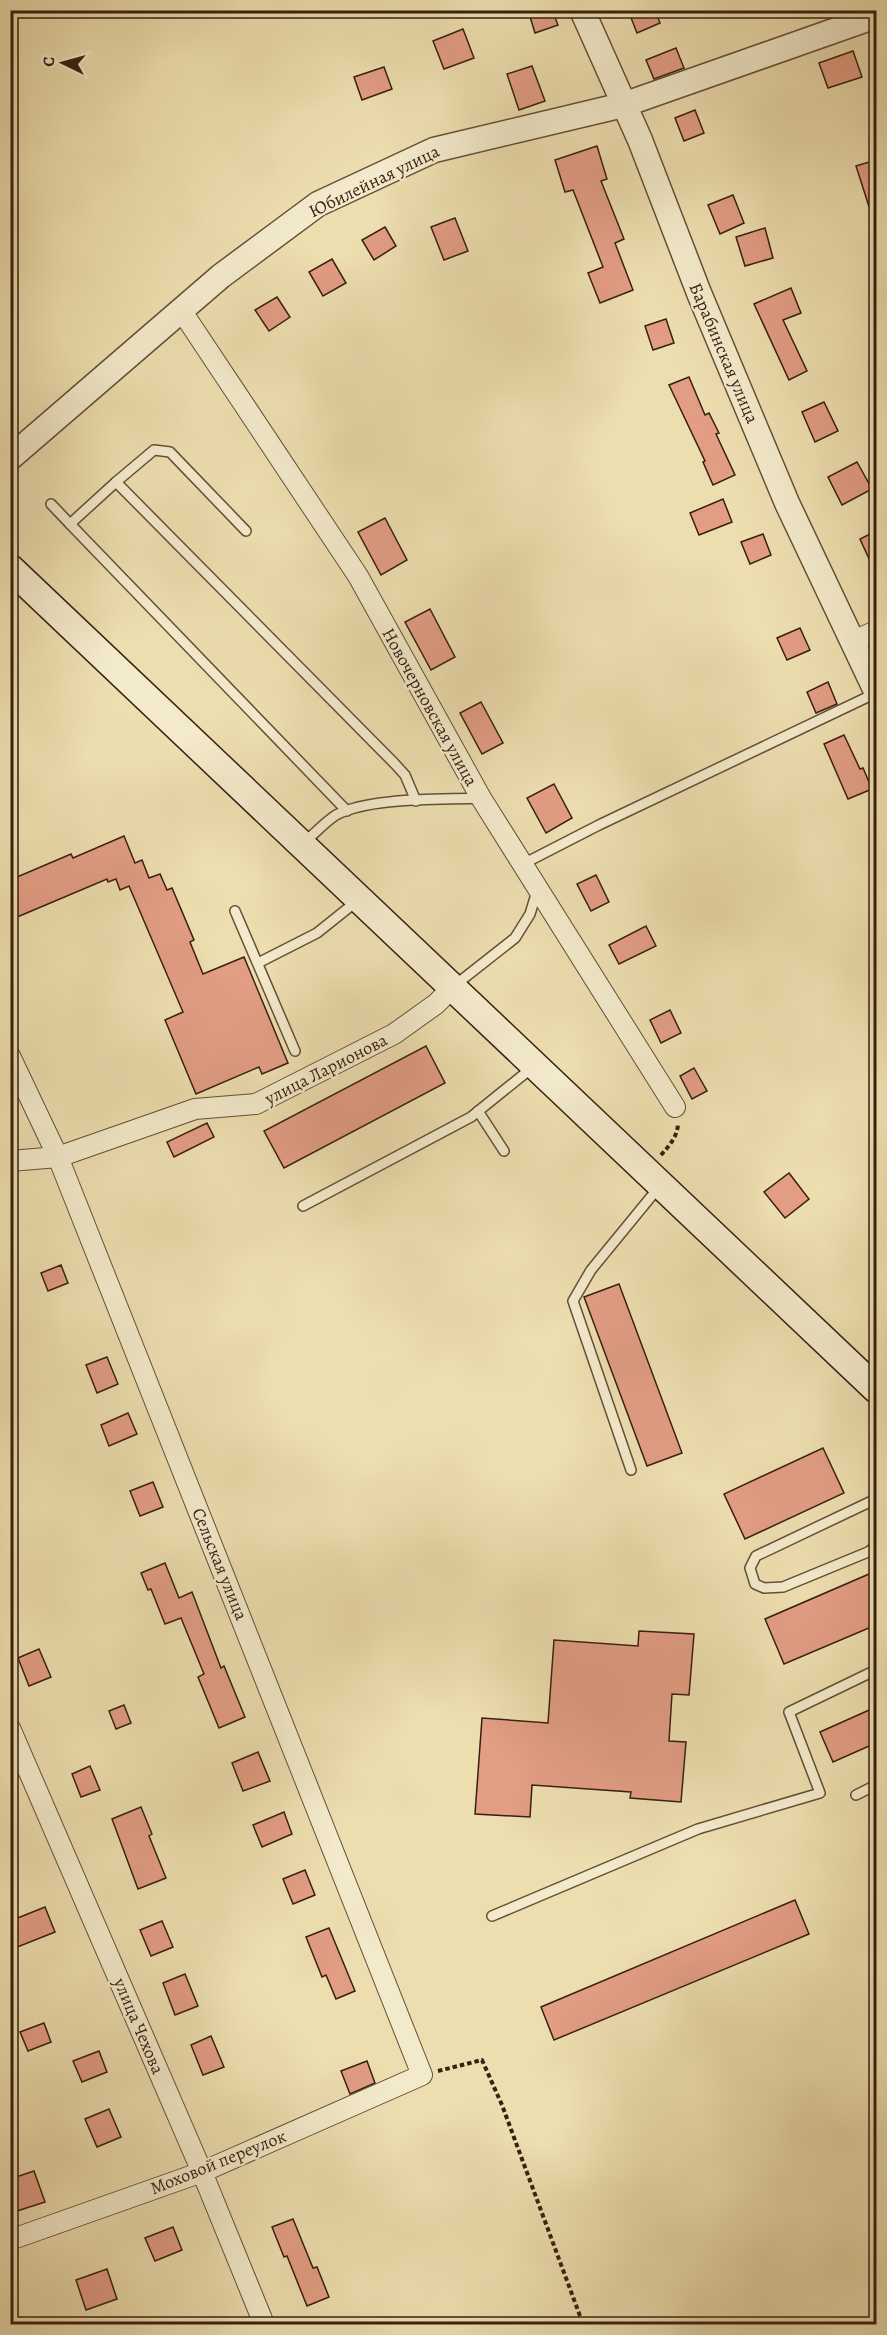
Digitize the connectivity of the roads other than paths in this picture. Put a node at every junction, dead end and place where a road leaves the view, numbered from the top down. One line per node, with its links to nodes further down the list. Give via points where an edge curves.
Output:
1 (582, 10): 3 (street, Барабинская улица)
2 (876, 16): 3 (street, Юбилейная улица)
3 (623, 105): 4 (street, Юбилейная улица, via 434,150 413,159 318,204); 12 (street, Барабинская улица, via 787,503)
4 (181, 310): 5 (street, Юбилейная улица); 14 (street, Новочерновская улица, via 358,576)
5 (10, 458)
6 (116, 482): 8 (lane); 9 (lane, via 154,450 170,452); 15 (lane, via 394,763 405,775)
7 (51, 504): 8 (lane)
8 (70, 524): 16 (lane)
9 (246, 531)
10 (10, 568): 17 (main road)
11 (876, 631): 12 (street)
12 (851, 642): 13 (street, Барабинская улица)
13 (876, 692): 18 (lane)
14 (481, 798): 15 (lane); 18 (street, Новочерновская улица)
15 (416, 801): 16 (lane)
16 (347, 811): 17 (lane, via 335,816)
17 (302, 845): 20 (main road)
18 (523, 864): 19 (street, Новочерновская улица)
19 (538, 889): 23 (lane, via 530,914 515,938); 27 (street, Новочерновская улица)
20 (359, 899): 22 (lane, via 317,933); 23 (main road)
21 (235, 910): 22 (lane)
22 (258, 963): 24 (lane)
23 (453, 987): 26 (main road); 30 (street, улица Ларионова, via 394,1034 256,1104 195,1109)
24 (296, 1052)
25 (10, 1056): 30 (street, Сельская улица)
26 (535, 1066): 28 (lane); 32 (main road)
27 (675, 1107)
28 (478, 1112): 29 (lane); 33 (lane)
29 (504, 1151)
30 (58, 1157): 31 (street, улица Ларионова); 43 (street, Сельская улица)
31 (10, 1161)
32 (653, 1178): 34 (main road); 35 (lane, via 573,1301)
33 (303, 1206)
34 (876, 1389)
35 (631, 1470)
36 (876, 1499): 37 (lane, via 756,1556 750,1568 755,1584 764,1588 783,1587)
37 (876, 1546)
38 (876, 1670): 42 (lane, via 789,1712 820,1793 698,1829)
39 (10, 1728): 44 (street, улица Чехова)
40 (876, 1785): 41 (lane)
41 (856, 1795)
42 (492, 1916)
43 (422, 2075): 44 (street, Моховой переулок)
44 (202, 2172): 45 (street, Моховой переулок); 46 (street, улица Чехова)
45 (10, 2240)
46 (264, 2325)

